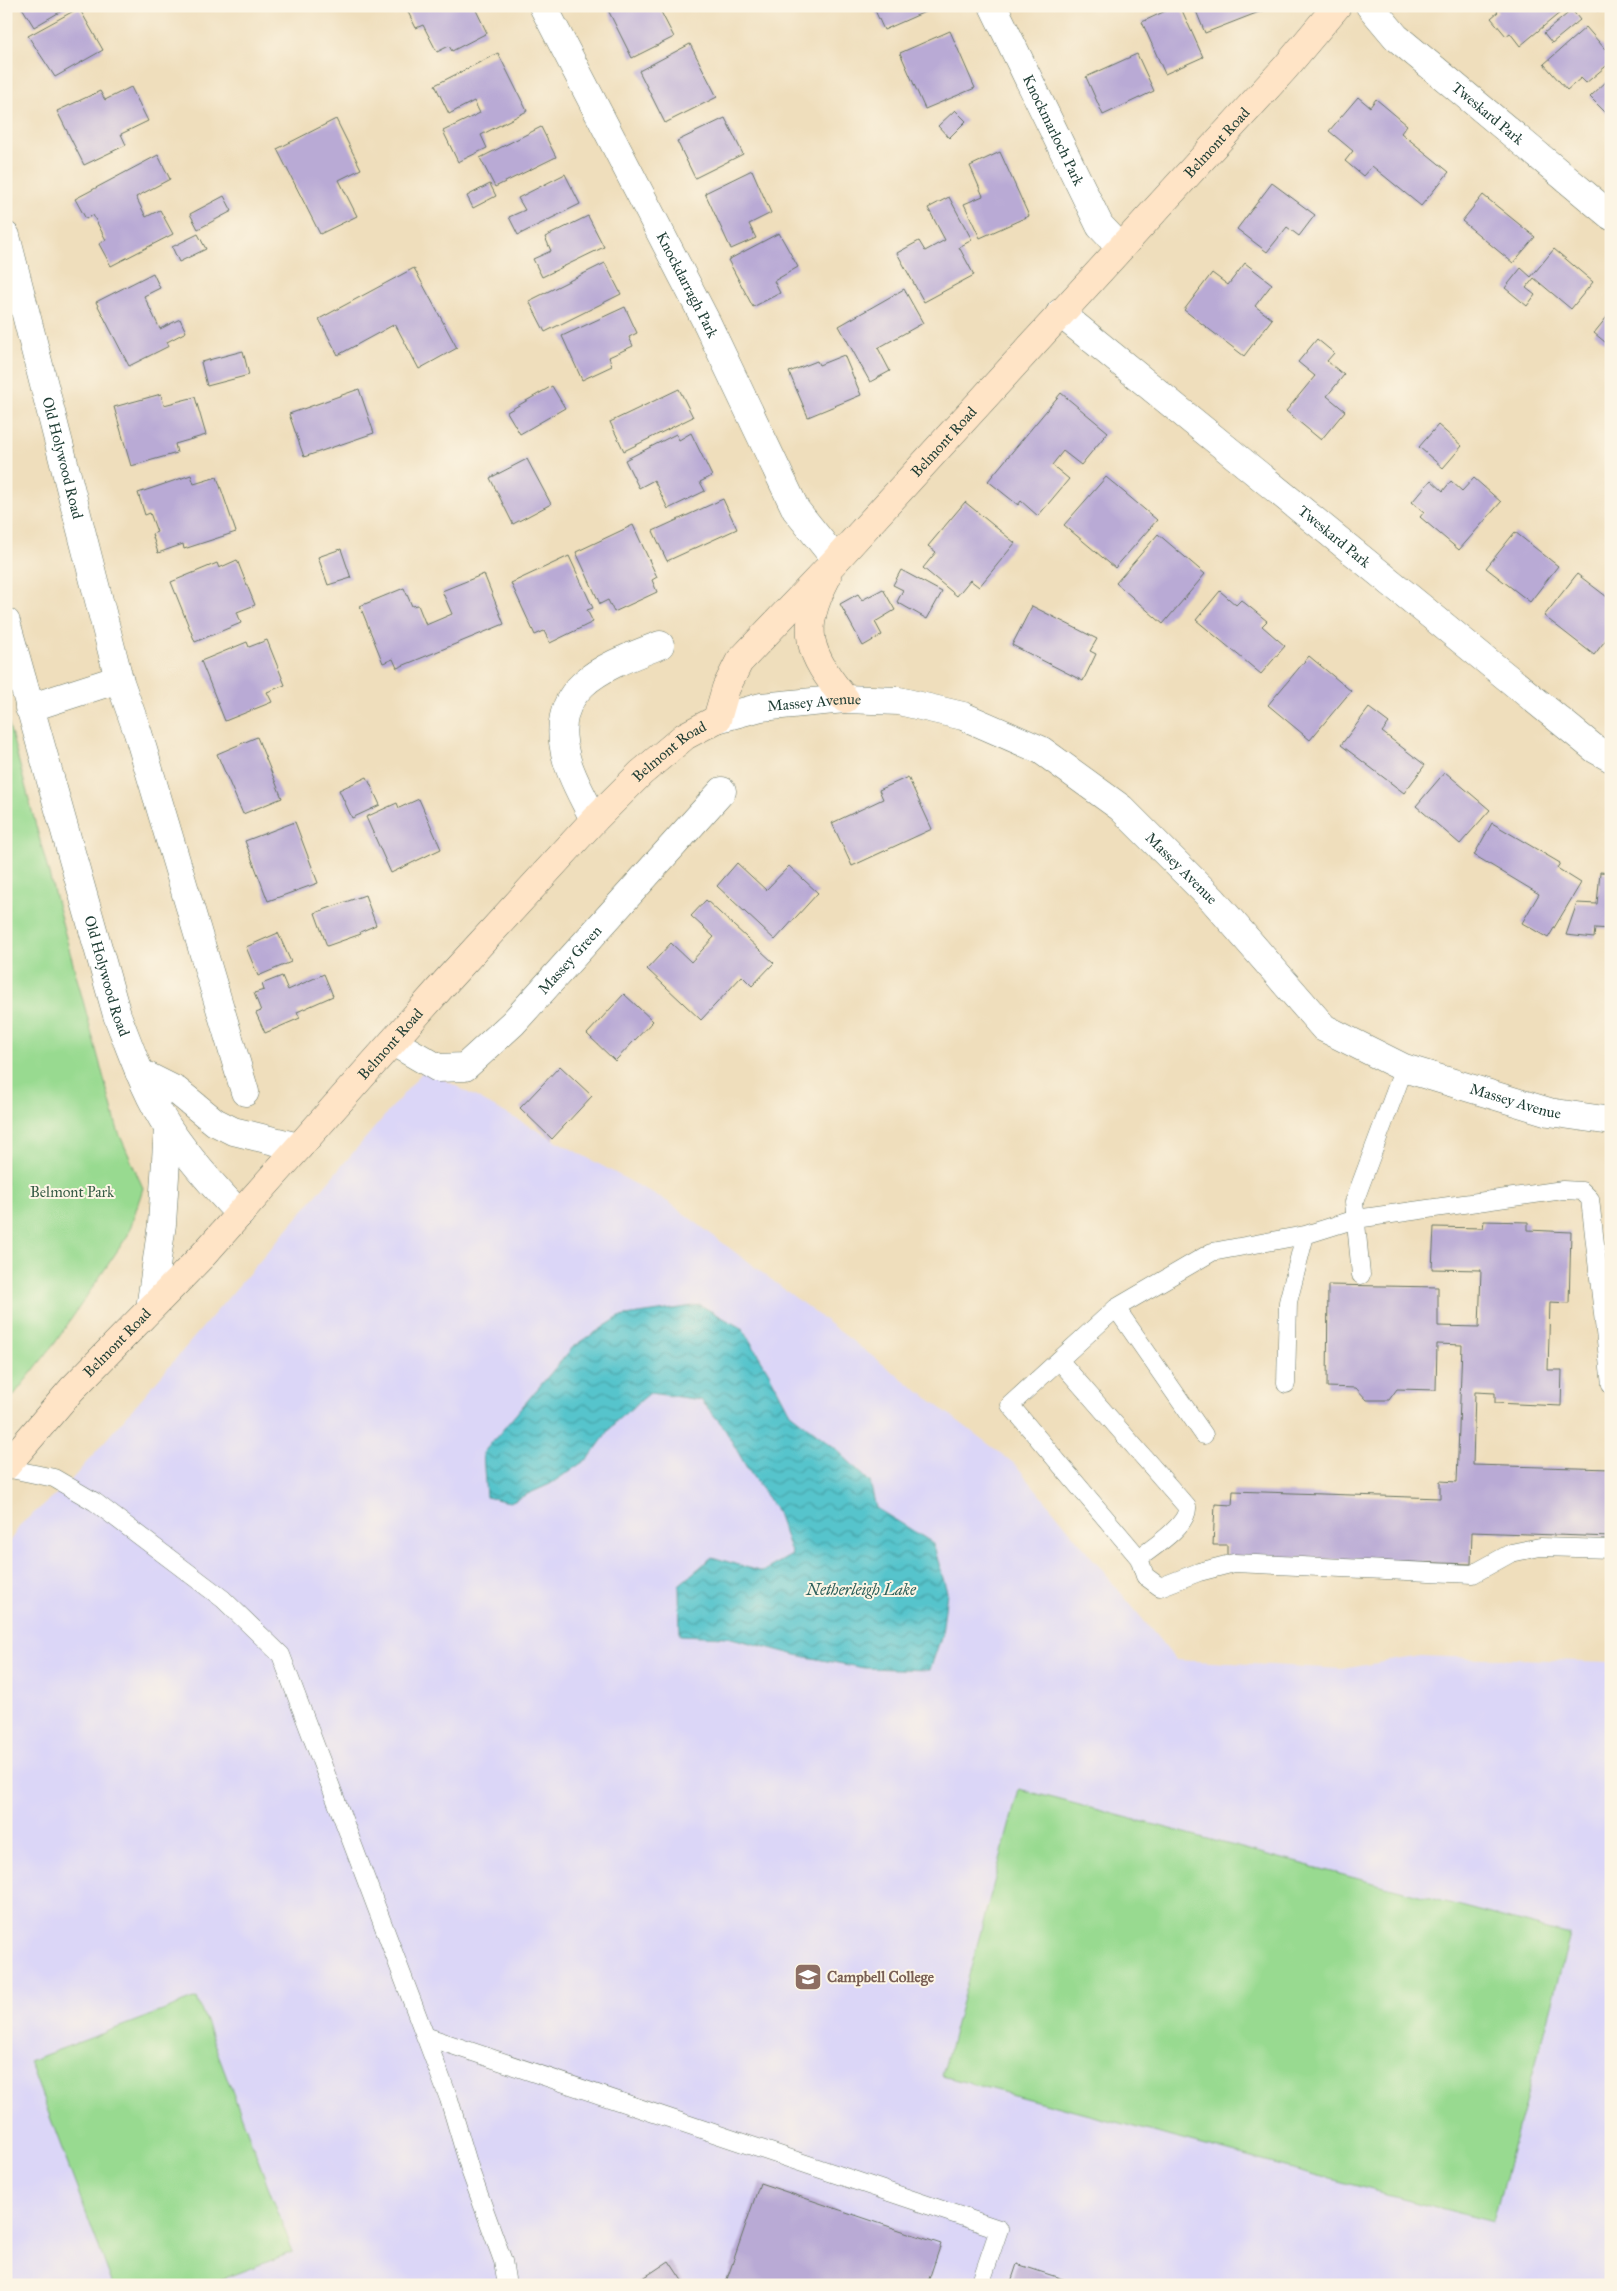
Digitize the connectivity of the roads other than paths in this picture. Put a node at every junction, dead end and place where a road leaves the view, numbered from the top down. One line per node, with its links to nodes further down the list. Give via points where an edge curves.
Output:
1 (543, 6): 9 (street, Knockdarragh Park, via 707,323 796,510)
2 (993, 6): 7 (street, Knockmarloch Park, via 1100,226)
3 (1337, 6): 7 (main road, Belmont Road, via 1285,68)
4 (1370, 6): 5 (street, Tweskard Park, via 1396,37)
5 (1611, 216)
6 (6, 236): 12 (street, Old Holywood Road)
7 (1120, 248): 8 (main road, Belmont Road)
8 (1060, 313): 9 (main road, Belmont Road); 16 (street, Tweskard Park, via 1595,749)
9 (836, 560): 13 (main road, via 815,599 810,635 826,676); 15 (main road, Belmont Road, via 739,662 726,688)
10 (6, 622): 14 (street, Old Holywood Road)
11 (660, 644): 18 (street, via 616,662 587,679 572,696 565,714 562,726 566,758)
12 (119, 679): 14 (street); 22 (street, Old Holywood Road)
13 (845, 699): 15 (street, Massey Avenue, via 762,708); 20 (street, Massey Avenue, via 898,701 963,716 1041,750 1121,808 1213,900 1324,1028)
14 (29, 708): 21 (street, Old Holywood Road, via 117,1014)
15 (717, 719): 18 (main road, Belmont Road, via 685,736)
16 (1611, 758)
17 (722, 791): 19 (street, Massey Green, via 513,1023 464,1068 438,1068)
18 (594, 820): 19 (main road, Belmont Road)
19 (393, 1042): 25 (main road, Belmont Road)
20 (1404, 1068): 23 (street, Massey Avenue, via 1550,1112); 27 (lane, via 1354,1202)
21 (139, 1072): 24 (street, Old Holywood Road); 25 (street, via 177,1091 215,1122 233,1132)
22 (246, 1092)
23 (1611, 1121)
24 (168, 1128): 26 (street, Old Holywood Road, via 207,1179); 31 (street, via 162,1224)
25 (299, 1147): 26 (main road, Belmont Road)
26 (240, 1214): 31 (main road, Belmont Road)
27 (1356, 1219): 28 (lane); 29 (lane); 32 (lane, via 1582,1190 1590,1199)
28 (1305, 1235): 30 (lane, via 1212,1252); 34 (lane, via 1288,1302)
29 (1361, 1274)
30 (1116, 1308): 33 (lane); 36 (lane)
31 (150, 1309): 37 (main road, Belmont Road, via 72,1389)
32 (1608, 1335): 35 (lane)
33 (1059, 1360): 39 (lane, via 1010,1405); 39 (lane, via 1187,1508 1181,1524)
34 (1286, 1384)
35 (1611, 1385)
36 (1204, 1435)
37 (6, 1467): 40 (lane, via 54,1478 95,1502 224,1599 281,1655)
38 (1611, 1549): 39 (lane, via 1540,1547 1510,1553 1473,1574 1234,1563 1160,1587 1145,1576)
39 (1139, 1558)
40 (424, 2036): 41 (lane, via 504,2261); 42 (lane, via 999,2229)
41 (507, 2285)
42 (980, 2285)

